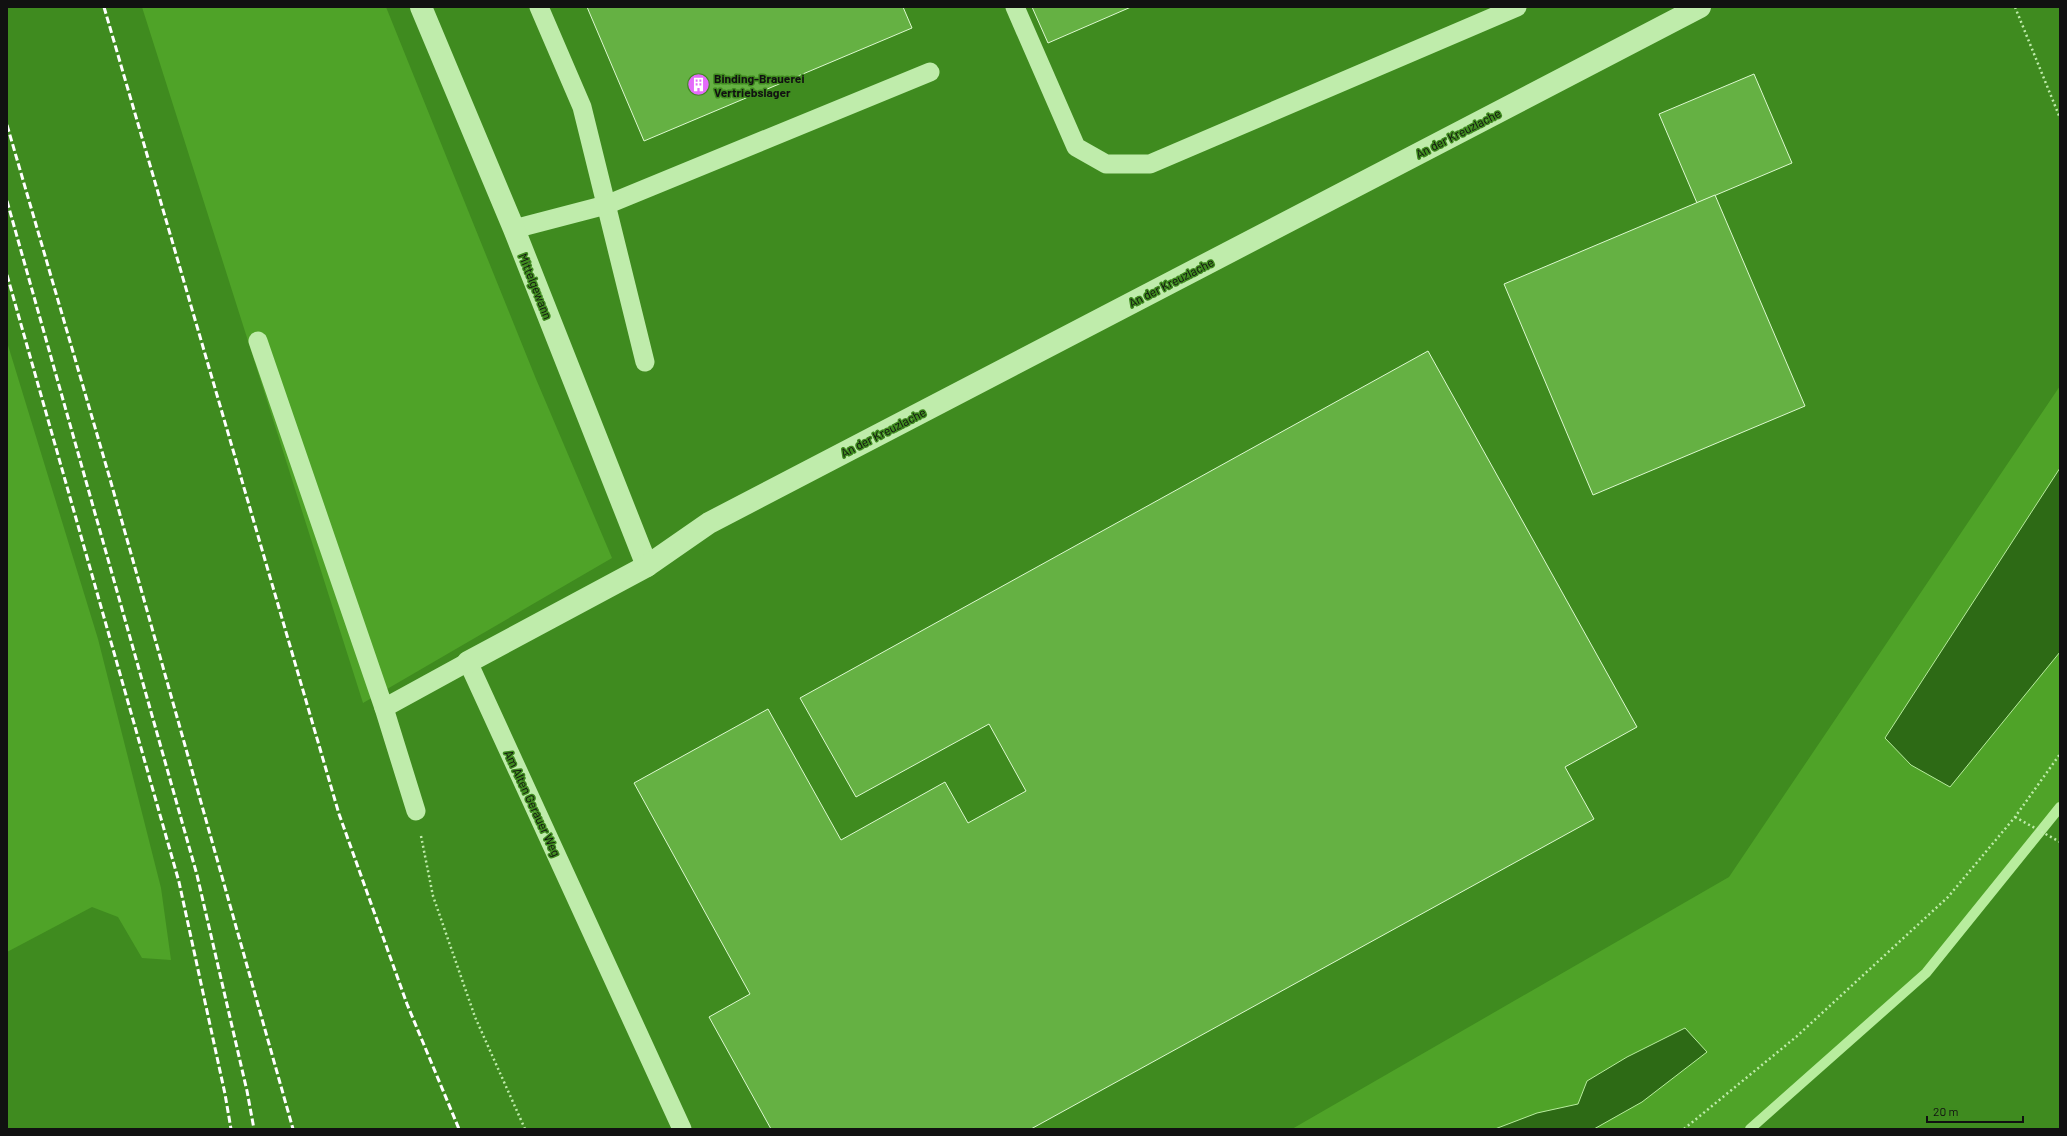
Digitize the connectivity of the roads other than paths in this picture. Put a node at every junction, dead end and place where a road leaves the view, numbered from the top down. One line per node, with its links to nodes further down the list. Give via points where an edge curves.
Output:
1 (421, 7): 8 (street, Mittelgewann)
2 (539, 7): 7 (lane, via 582,107)
3 (1015, 7): 4 (lane, via 1076,147 1106,164 1150,164)
4 (1517, 7)
5 (1700, 7): 11 (street, An der Kreuzlache, via 709,523)
6 (930, 72): 7 (lane)
7 (606, 205): 8 (lane); 10 (lane)
8 (514, 229): 11 (street, Mittelgewann)
9 (258, 341): 13 (lane)
10 (645, 362)
11 (647, 566): 12 (street)
12 (468, 662): 13 (lane); 15 (lane, Am Alten Gerauer Weg)
13 (384, 708): 14 (lane)
14 (416, 811)
15 (682, 1129)

